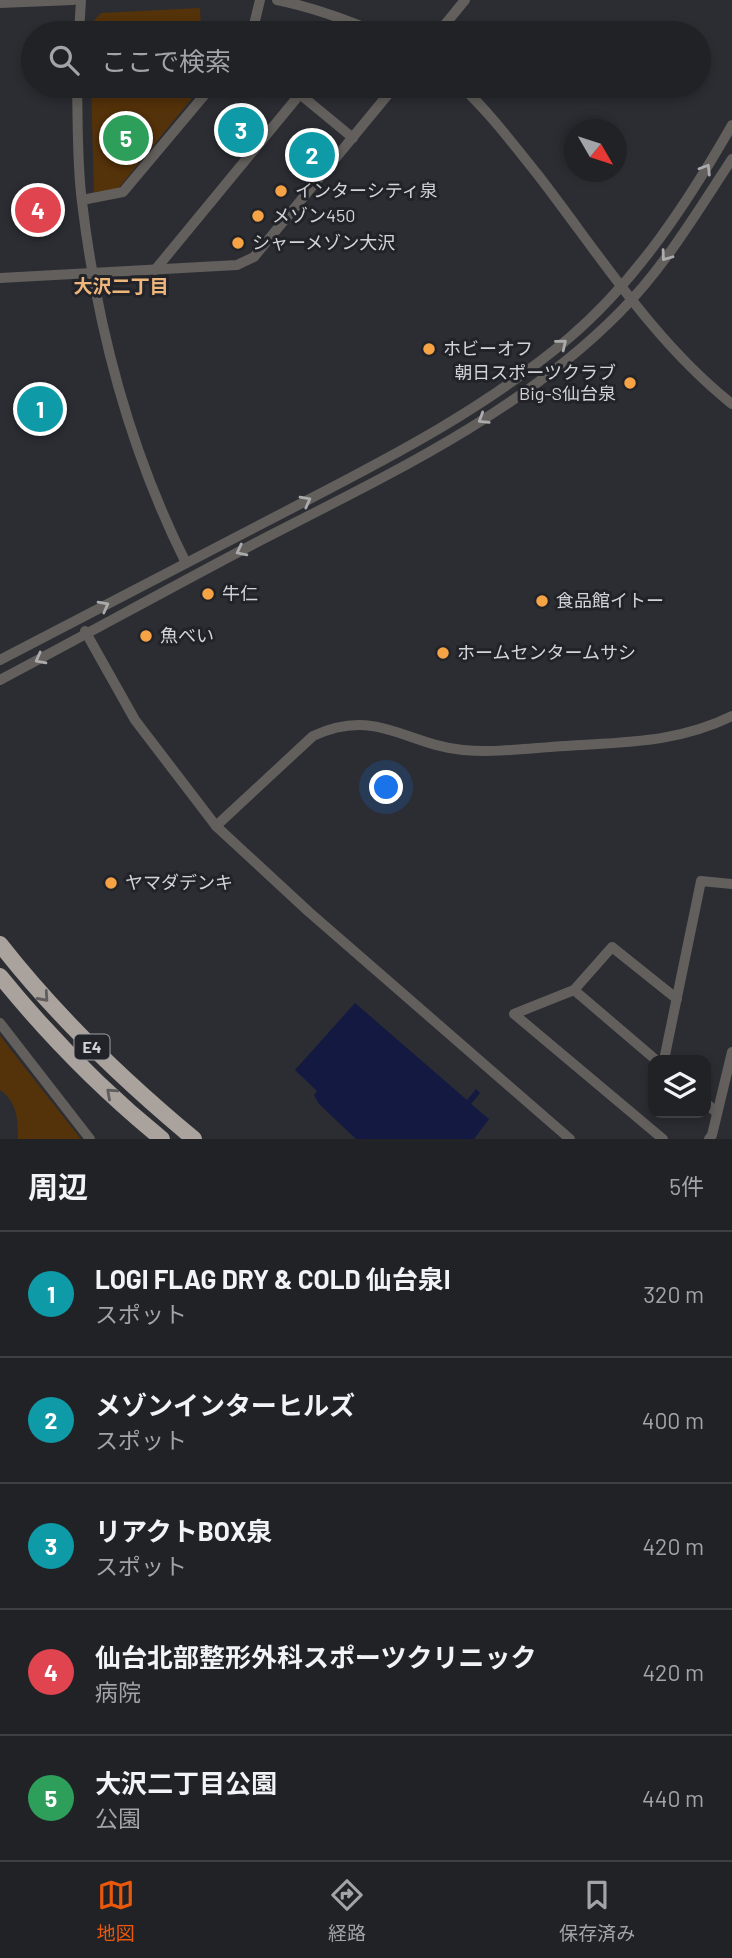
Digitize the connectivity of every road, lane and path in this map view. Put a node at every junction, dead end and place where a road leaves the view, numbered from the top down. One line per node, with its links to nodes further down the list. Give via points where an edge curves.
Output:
1 (73, 0): 6 (street)
2 (80, 0): 7 (street)
3 (260, 0): 8 (street)
4 (277, 0): 9 (street)
5 (465, 0): 10 (street)
6 (0, 3)
7 (79, 21)
8 (255, 21)
9 (347, 21)
10 (448, 21)
11 (78, 98): 20 (street)
12 (202, 98): 20 (street, via 122,192)
13 (297, 98): 21 (street)
14 (305, 98): 18 (street)
15 (385, 98): 18 (street)
16 (474, 98): 24 (street)
17 (732, 125): 24 (street, one-way to 17, via 680,211)
18 (353, 138): 21 (street, via 254,257 237,265)
19 (732, 159): 25 (street, one-way to 25)
20 (82, 200): 22 (street)
21 (155, 270): 22 (street)
22 (92, 275): 23 (street); 27 (street, via 133,437 159,509)
23 (0, 278)
24 (621, 285): 25 (street); 27 (street, one-way to 24, via 482,404 570,337)
25 (631, 300): 26 (street, via 696,373); 29 (street, one-way to 29, via 550,373 454,437)
26 (732, 404)
27 (186, 563): 28 (street, one-way to 27)
28 (79, 619): 29 (street); 30 (street)
29 (87, 634): 31 (street, one-way to 31); 33 (street, via 135,720)
30 (0, 660)
31 (0, 680)
32 (732, 716): 33 (street, via 669,738 488,751 434,746 401,731 375,726 331,727 313,736)
33 (216, 826): 48 (street)
34 (732, 884): 38 (street, via 701,881)
35 (0, 944): 47 (highway, E4, one-way to 47, via 62,1017)
36 (0, 976): 46 (highway, E4, one-way to 36, via 77,1060)
37 (574, 990): 38 (street, via 612,947); 41 (street); 49 (street, via 514,1014)
38 (677, 999): 42 (street)
39 (0, 1023): 45 (street)
40 (732, 1052): 44 (street)
41 (650, 1055)
42 (665, 1055)
43 (711, 1108): 44 (street)
44 (717, 1113): 50 (street)
45 (90, 1139)
46 (162, 1139)
47 (194, 1139)
48 (570, 1139)
49 (663, 1139)
50 (709, 1139)

